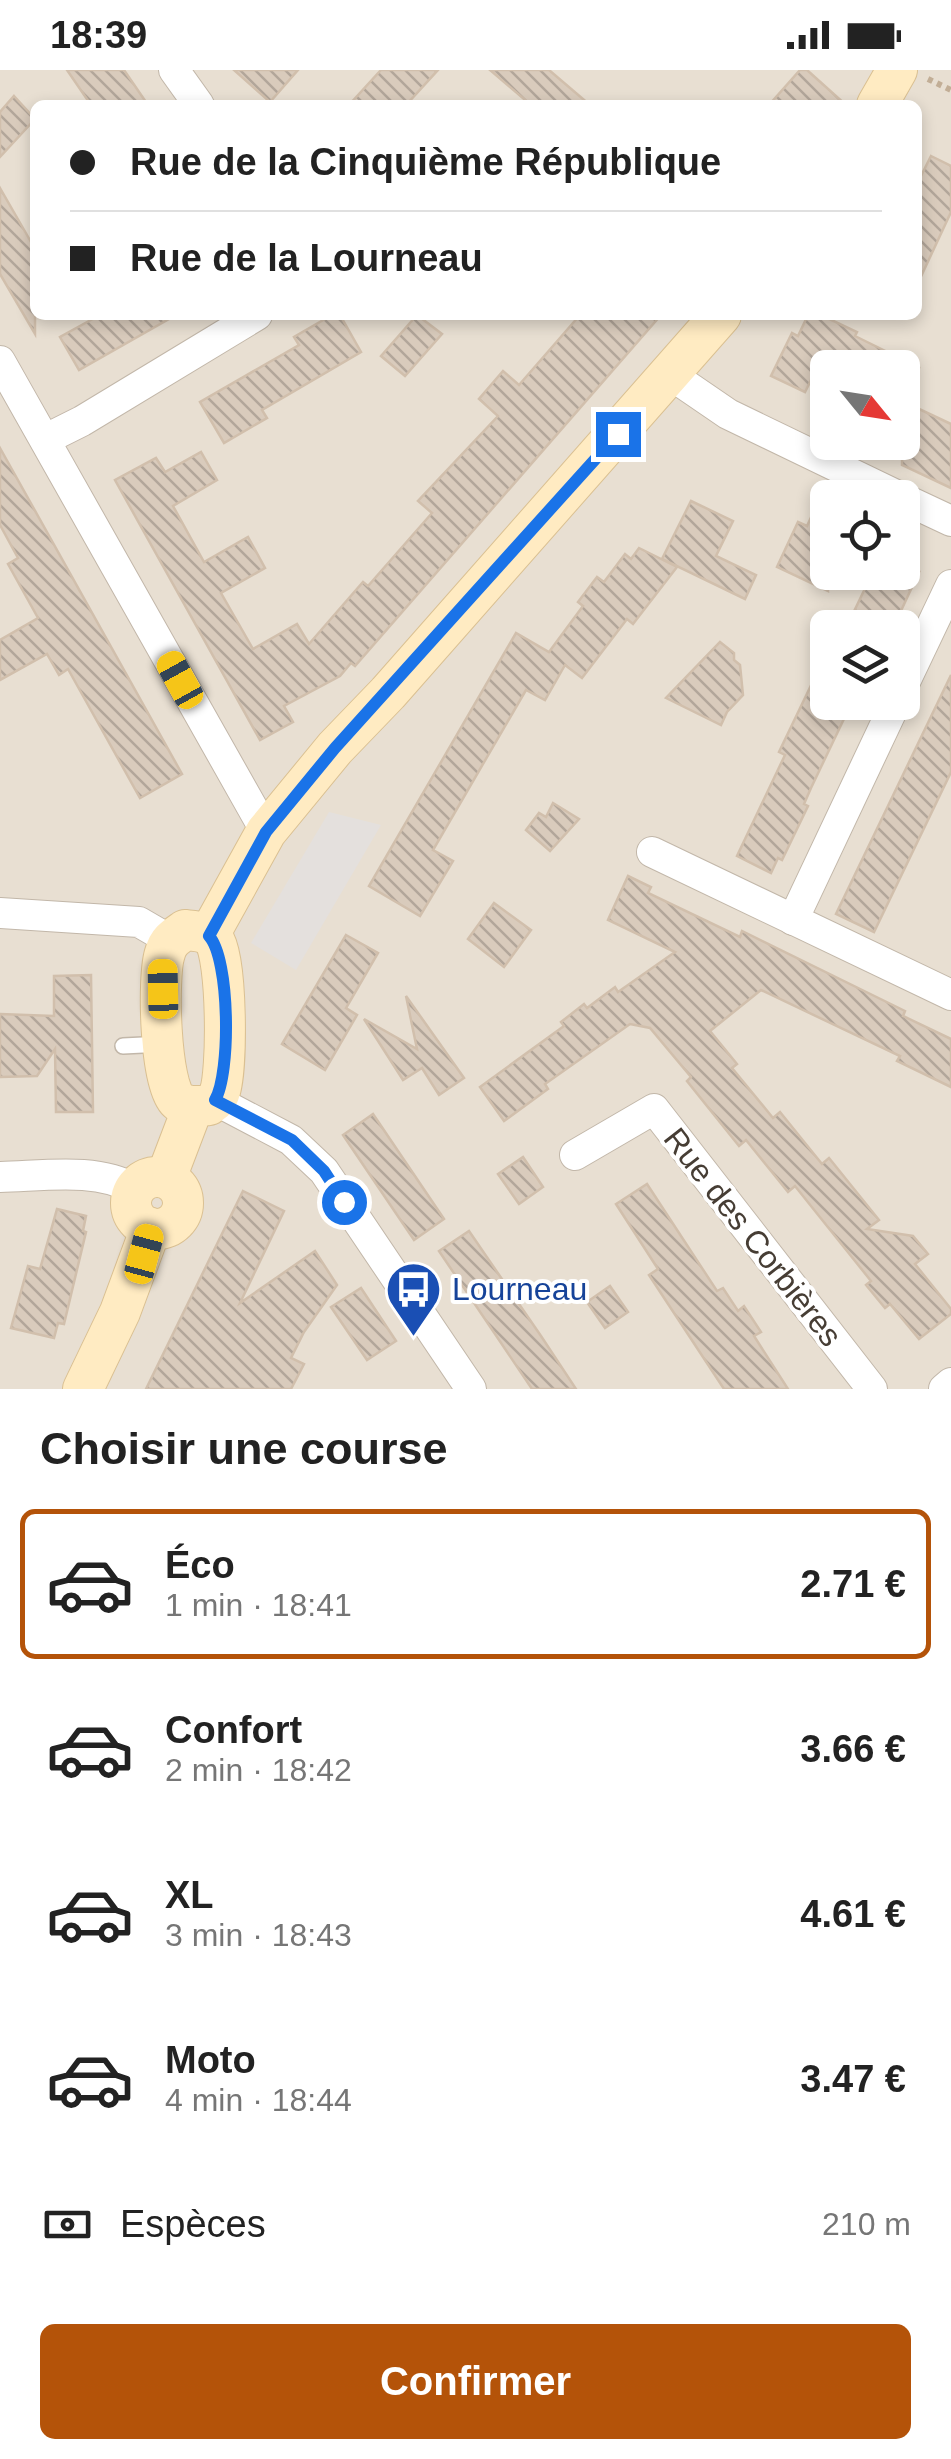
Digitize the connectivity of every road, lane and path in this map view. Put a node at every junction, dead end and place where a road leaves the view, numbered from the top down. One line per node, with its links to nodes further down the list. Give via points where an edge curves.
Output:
1 (174, 70): 2 (street)
2 (195, 100)
3 (249, 320): 7 (street)
4 (717, 320): 6 (street)
5 (0, 361): 7 (street)
6 (671, 375): 8 (street, via 728,414); 14 (street)
7 (46, 439): 14 (street)
8 (865, 480)
9 (920, 506): 10 (street)
10 (951, 521)
11 (951, 585): 12 (street)
12 (920, 650)
13 (888, 720): 17 (street)
14 (266, 832): 18 (street)
15 (652, 852): 17 (street)
16 (0, 913): 18 (street, via 139,922)
17 (794, 920): 19 (street)
18 (190, 938): 20 (street, via 162,962); 22 (street, via 219,950 224,993 224,1072)
19 (951, 994)
20 (163, 1044): 21 (lane); 22 (street, via 167,1085 179,1102)
21 (123, 1046)
22 (204, 1104): 25 (street); 27 (street, via 292,1140 324,1171)
23 (576, 1155): 29 (street, Rue des Corbières, via 654,1109)
24 (0, 1177): 25 (street)
25 (150, 1183): 28 (street, via 131,1202 134,1215 150,1228)
26 (951, 1383): 30 (street)
27 (464, 1387)
28 (83, 1389)
29 (872, 1389)
30 (944, 1389)

